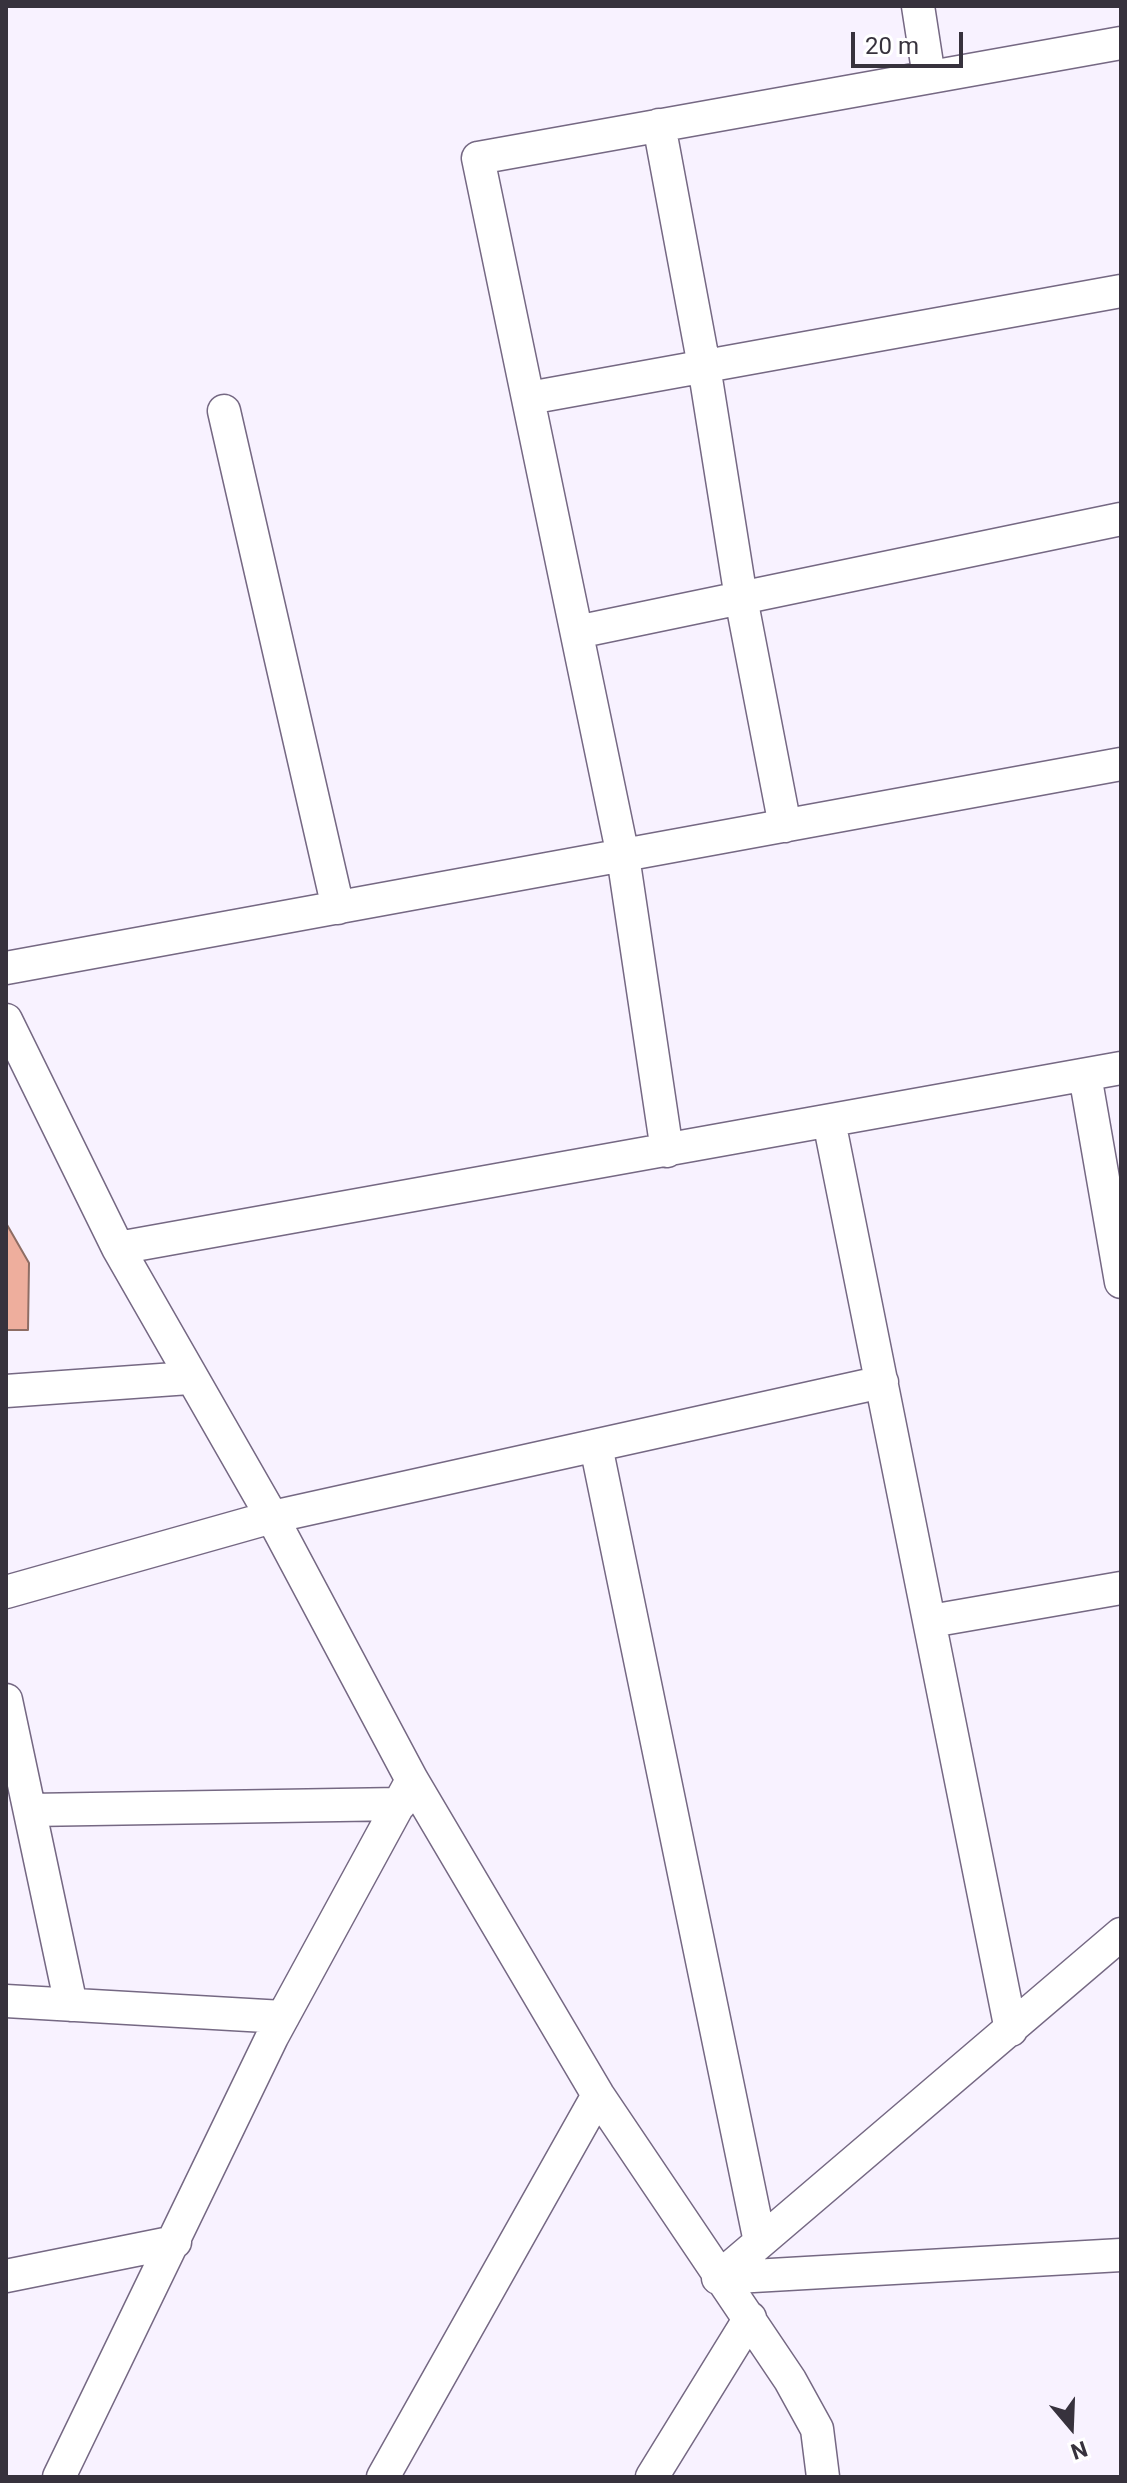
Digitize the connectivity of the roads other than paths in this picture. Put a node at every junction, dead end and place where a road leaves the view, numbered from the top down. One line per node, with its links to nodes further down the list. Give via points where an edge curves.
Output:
1 (918, 6): 3 (street)
2 (1121, 43): 3 (street)
3 (929, 77): 4 (street)
4 (659, 125): 6 (street); 7 (street, via 478,158)
5 (1121, 291): 6 (street)
6 (704, 366): 7 (street); 10 (street)
7 (529, 398): 11 (street)
8 (224, 411): 15 (street)
9 (1121, 519): 10 (street)
10 (741, 598): 11 (street); 13 (street)
11 (577, 632): 14 (street)
12 (1121, 764): 13 (street)
13 (785, 826): 14 (street)
14 (623, 856): 15 (street); 21 (street)
15 (338, 908): 16 (street)
16 (6, 968)
17 (10, 1039): 22 (street)
18 (1121, 1068): 19 (street)
19 (1085, 1075): 20 (street); 23 (street)
20 (829, 1121): 21 (street); 25 (street)
21 (667, 1151): 22 (street)
22 (118, 1248): 24 (street)
23 (1121, 1282)
24 (189, 1378): 26 (street); 28 (street)
25 (882, 1382): 27 (street); 31 (street)
26 (6, 1391)
27 (596, 1446): 28 (street); 42 (street)
28 (272, 1517): 30 (street); 33 (street)
29 (1121, 1588): 31 (street)
30 (6, 1592)
31 (931, 1621): 39 (street)
32 (6, 1700): 34 (street)
33 (406, 1792): 34 (street); 38 (street); 40 (street)
34 (30, 1810): 37 (street)
35 (1121, 1934): 39 (street)
36 (6, 2001): 37 (street)
37 (71, 2005): 38 (street)
38 (283, 2017): 41 (street)
39 (1011, 2030): 42 (street)
40 (598, 2095): 45 (street); 48 (street)
41 (175, 2242): 44 (street); 47 (street)
42 (760, 2242): 45 (street)
43 (1121, 2255): 45 (street)
44 (6, 2276)
45 (718, 2278): 46 (street)
46 (750, 2318): 49 (street); 50 (street, via 817,2429)
47 (59, 2477)
48 (383, 2477)
49 (652, 2477)
50 (823, 2477)

